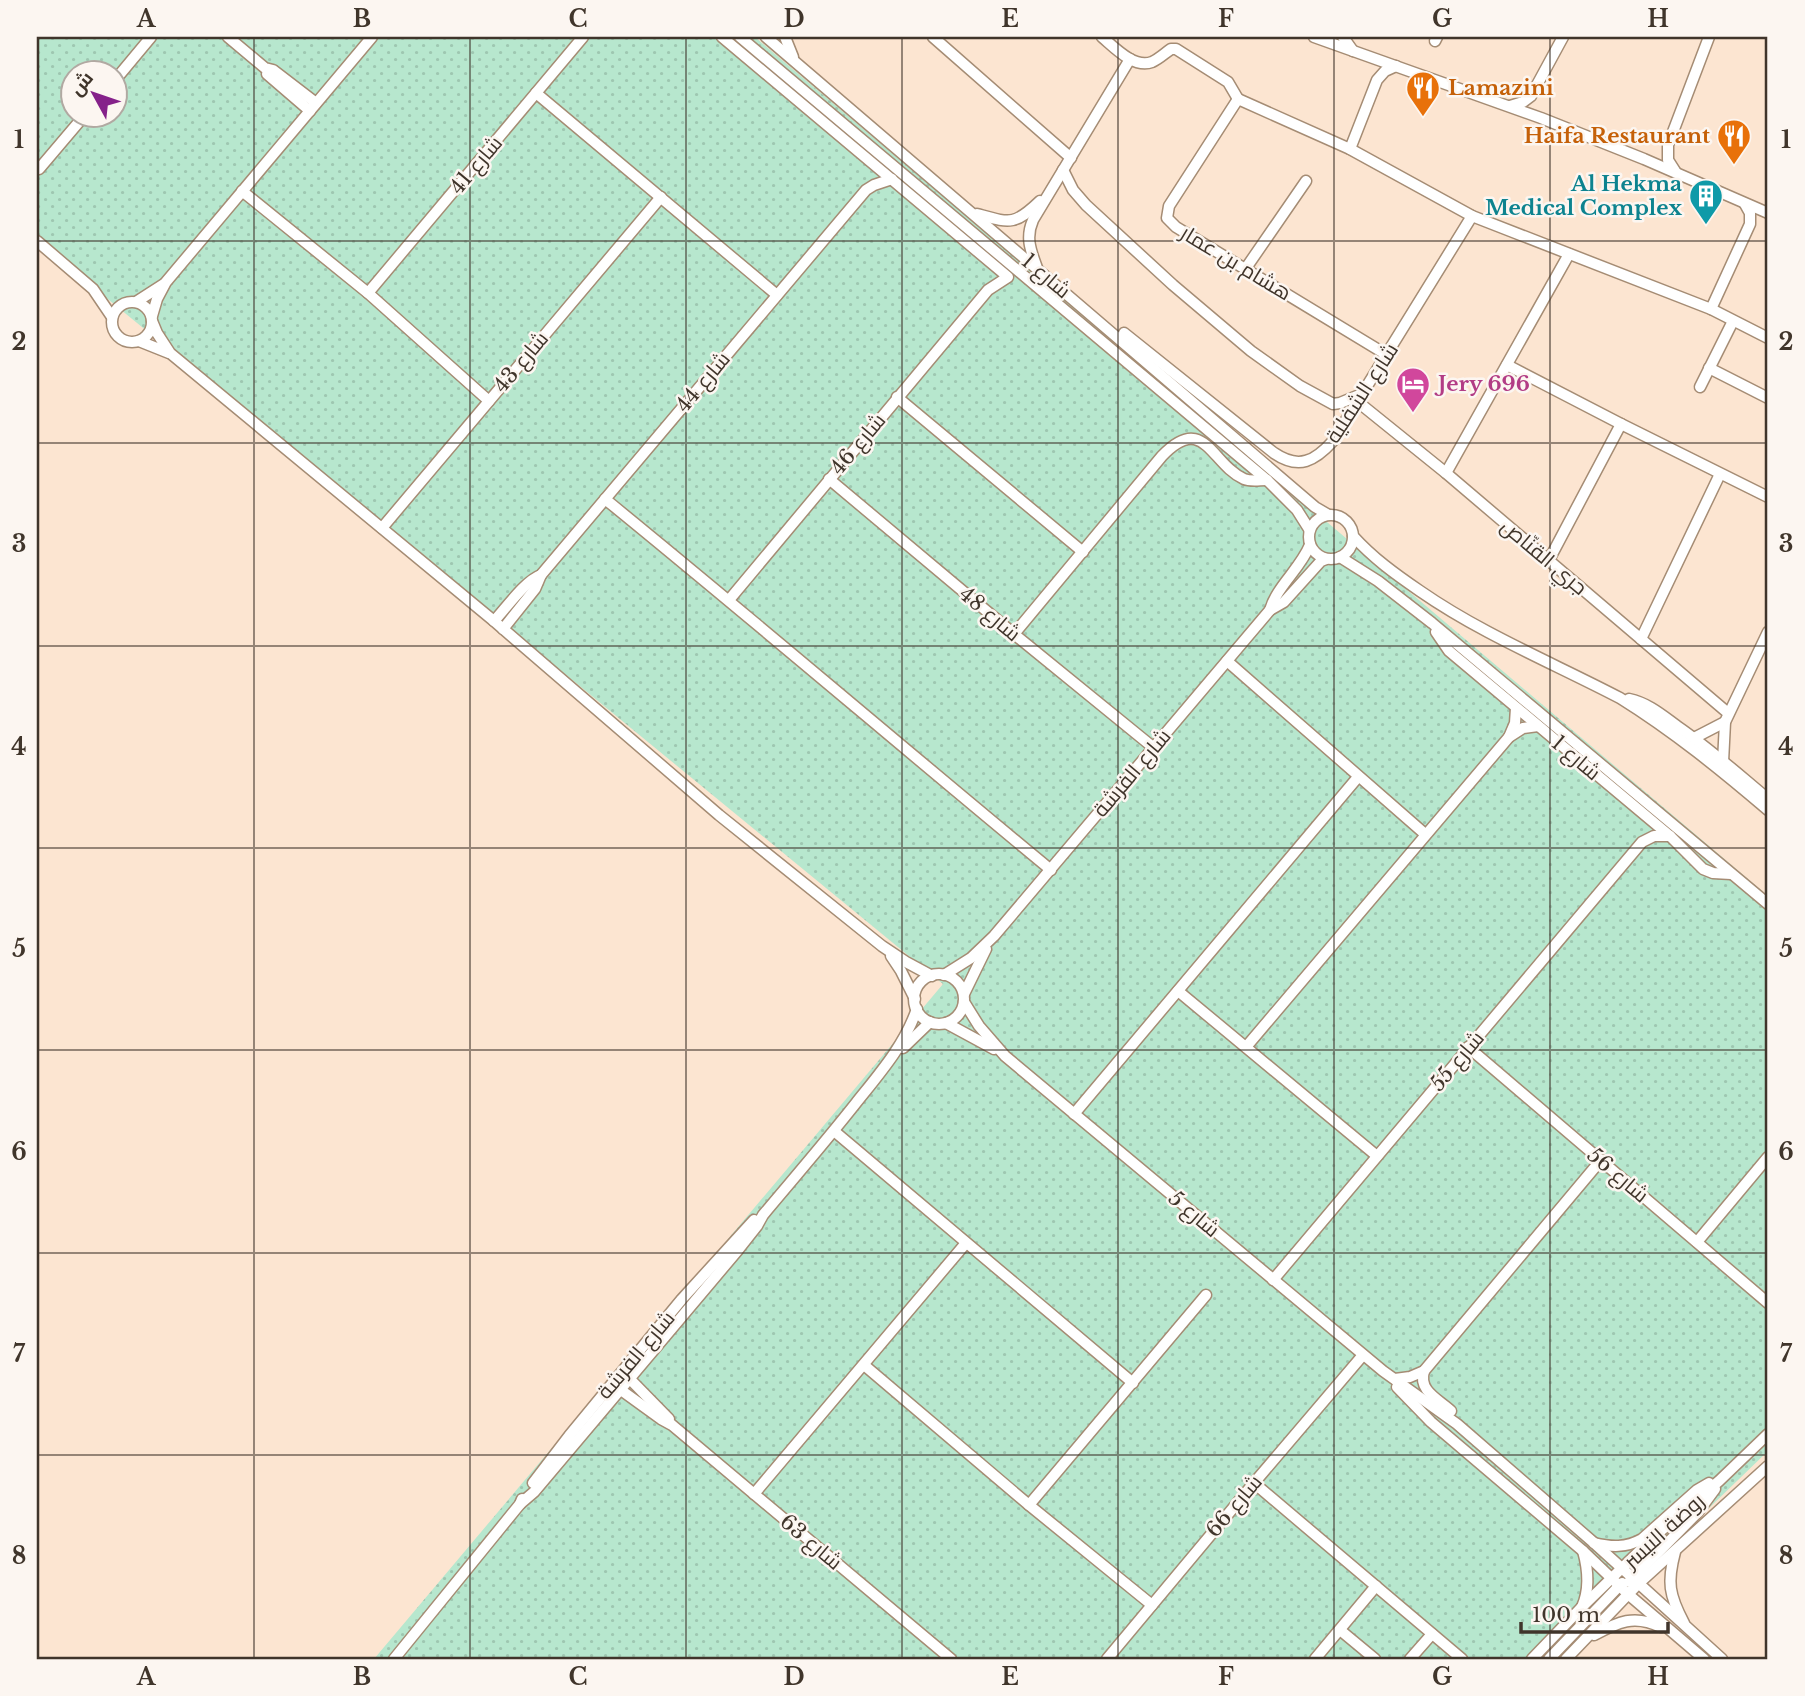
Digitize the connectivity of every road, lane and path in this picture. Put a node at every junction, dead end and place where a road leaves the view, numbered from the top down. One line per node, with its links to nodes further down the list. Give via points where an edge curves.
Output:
1 (151, 37): 17 (street)
2 (228, 37): 24 (street, via 269,76)
3 (372, 37): 24 (street)
4 (583, 37): 21 (street, شارع 41)
5 (722, 37): 31 (street, شارع 1)
6 (740, 37): 77 (street, شارع 1)
7 (766, 37): 18 (street, شارع 1)
8 (785, 37): 18 (street)
9 (933, 37): 29 (street)
10 (1102, 37): 16 (street)
11 (1314, 37): 15 (street)
12 (1343, 37): 15 (street)
13 (1563, 37): 20 (street)
14 (1709, 37): 27 (street)
15 (1353, 51): 19 (street)
16 (1130, 59): 22 (street, via 1152,62 1176,49 1228,82); 29 (street)
17 (130, 62)
18 (796, 62): 42 (street, شارع 1)
19 (1396, 66): 23 (street); 28 (street, via 1377,80)
20 (1535, 91): 23 (street); 25 (street)
21 (537, 93): 40 (street); 54 (street, شارع 41)
22 (1238, 100): 28 (street); 48 (street, هشام بن عمار, via 1169,206 1167,218)
23 (1510, 106): 25 (street)
24 (313, 107): 38 (street)
25 (1541, 118): 30 (street)
26 (72, 130): 32 (street)
27 (1668, 145): 30 (street); 34 (street, via 1668,160)
28 (1350, 149): 44 (street)
29 (1071, 158): 33 (street)
30 (1644, 159): 34 (street)
31 (872, 163): 35 (street, شارع 1); 37 (street, شارع 44)
32 (39, 169)
33 (1063, 170): 39 (street); 70 (street, via 1086,205 1251,351 1333,404)
34 (1676, 173): 41 (street)
35 (892, 179): 37 (street, شارع 44); 47 (street, شارع 1)
36 (1306, 181): 48 (street)
37 (866, 190): 55 (street, شارع 44)
38 (242, 191): 52 (street); 54 (street)
39 (1049, 192): 42 (street, via 1019,219 1007,221); 49 (street, via 1029,234)
40 (661, 197): 55 (street); 72 (street, شارع 43)
41 (1743, 202): 43 (street); 58 (street, via 1751,213 1750,224)
42 (971, 212): 49 (street, شارع 1)
43 (1768, 213)
44 (1472, 216): 46 (street); 65 (street, شارع الشفلية)
45 (37, 241): 51 (street)
46 (1569, 254): 58 (street); 66 (street)
47 (993, 265): 50 (street, شارع 1); 53 (street, شارع 46)
48 (1246, 268): 65 (street, هشام بن عمار)
49 (1037, 269): 56 (street, شارع 1)
50 (1008, 277): 53 (street, شارع 46)
51 (86, 282): 57 (street, via 109,297); 59 (street)
52 (166, 282): 57 (street); 60 (street)
53 (988, 289): 69 (street, شارع 46)
54 (368, 293): 72 (street)
55 (777, 295): 79 (street, شارع 44)
56 (1076, 300): 70 (street, شارع الشفلية, via 1095,309 1283,459 1305,462 1318,456); 80 (street, شارع 1)
57 (131, 302): 59 (street, via 117,308); 60 (street, via 145,307)
58 (1710, 309): 61 (street)
59 (112, 317): 63 (street, via 118,337)
60 (152, 319): 63 (street, via 149,331); 64 (street)
61 (1733, 321): 62 (street); 67 (street)
62 (1768, 338)
63 (139, 341): 64 (street)
64 (170, 353): 81 (street)
65 (1387, 355): 70 (street, شارع الشفلية)
66 (1507, 365): 73 (street); 74 (street)
67 (1709, 368): 68 (street); 71 (street)
68 (1700, 387)
69 (897, 397): 76 (street, شارع 46); 85 (street)
70 (1360, 398): 74 (street, جري القنّاص)
71 (1768, 398)
72 (489, 401): 81 (street, شارع 43)
73 (1620, 424): 75 (street); 88 (street)
74 (1446, 473): 88 (street, جري القنّاص)
75 (1720, 474): 78 (street); 95 (street)
76 (829, 479): 89 (street, شارع 46); 94 (street, شارع 48)
77 (1267, 480): 82 (street, شارع 1); 85 (street, via 1245,480 1197,439 1177,443)
78 (1768, 497)
79 (605, 499): 89 (street); 92 (street, شارع 44, via 541,575 529,583)
80 (1327, 514): 82 (street); 83 (street, via 1345,519)
81 (382, 528): 92 (street)
82 (1309, 529): 84 (street)
83 (1353, 536): 86 (street, via 1350,549); 97 (street, via 1379,562 1462,618)
84 (1310, 545): 87 (street); 90 (street, شارع الفرشة)
85 (1083, 552): 94 (street)
86 (1339, 557): 87 (street); 91 (street, شارع 1)
87 (1326, 559): 90 (street, شارع الفرشة, via 1284,602)
88 (1549, 560): 95 (street, جري القنّاص)
89 (729, 600): 112 (street)
90 (1270, 610): 96 (street, شارع الفرشة)
91 (1432, 623): 98 (street, شارع 1, via 1449,651); 113 (street, شارع 1)
92 (499, 625): 116 (street, via 719,815)
93 (1768, 632): 99 (street)
94 (1014, 634): 103 (street, شارع 48)
95 (1641, 639): 99 (street, جري القنّاص)
96 (1227, 661): 103 (street, شارع الفرشة); 105 (street)
97 (1620, 698): 102 (street, via 1651,707); 107 (street, via 1720,769)
98 (1516, 708): 100 (street, شارع 1); 101 (street)
99 (1727, 718): 102 (street); 104 (street)
100 (1538, 726): 101 (street); 108 (street, شارع 1)
101 (1509, 737): 109 (street)
102 (1694, 737): 104 (street)
103 (1154, 748): 112 (street, شارع الفرشة)
104 (1723, 762): 106 (street)
105 (1358, 777): 109 (street); 119 (street)
106 (1768, 799)
107 (1768, 810)
108 (1643, 814): 110 (street, شارع 1); 111 (street)
109 (1425, 834): 124 (street)
110 (1670, 836): 111 (street); 113 (street, شارع 1, via 1703,869)
111 (1642, 842): 125 (street, شارع 55)
112 (1051, 870): 115 (street, شارع الفرشة)
113 (1732, 874): 114 (street, شارع 1)
114 (1768, 904)
115 (994, 936): 117 (street, شارع الفرشة); 120 (street, شارع الفرشة)
116 (882, 946): 118 (street); 121 (street, via 901,971)
117 (944, 975): 118 (street); 120 (street, via 957,982)
118 (932, 976): 121 (street, via 919,985)
119 (1178, 990): 124 (street); 128 (street)
120 (964, 998): 123 (street, via 958,1015); 126 (street, شارع 5, via 979,1026)
121 (916, 1004): 122 (street); 127 (street, شارع الفرشة, via 905,1039)
122 (930, 1022): 123 (street); 127 (street, شارع الفرشة)
123 (946, 1023): 126 (street, شارع 5)
124 (1246, 1047): 130 (street)
125 (1468, 1047): 130 (street, شارع 55); 132 (street, شارع 56)
126 (1005, 1056): 128 (street, شارع 5)
127 (887, 1065): 129 (street, شارع الفرشة)
128 (1074, 1114): 135 (street, شارع 5)
129 (834, 1131): 133 (street); 142 (street, شارع الفرشة, via 700,1280)
130 (1377, 1156): 135 (street, شارع 55)
131 (1768, 1157): 134 (street)
132 (1601, 1160): 134 (street, شارع 56); 141 (street)
133 (966, 1242): 139 (street); 144 (street)
134 (1697, 1242): 137 (street, شارع 56)
135 (1272, 1280): 138 (street, شارع 5)
136 (1206, 1295): 144 (street)
137 (1768, 1303)
138 (1363, 1355): 140 (street, شارع 5); 152 (street, شارع 66)
139 (864, 1365): 153 (street); 154 (street)
140 (1383, 1371): 143 (street); 156 (street, via 1431,1422)
141 (1424, 1371): 143 (street); 147 (street, via 1426,1391 1452,1412)
142 (626, 1375): 145 (street, شارع الفرشة); 148 (street, شارع 63)
143 (1395, 1379): 147 (street)
144 (1133, 1383): 154 (street)
145 (616, 1386): 148 (street, شارع 63); 170 (street, شارع الفرشة)
146 (1768, 1421): 149 (street)
147 (1457, 1424): 155 (street)
148 (672, 1425): 153 (street, شارع 63)
149 (1764, 1438): 151 (street, روضة النيسر)
150 (1768, 1466): 157 (street, روضة النيسر)
151 (1719, 1481): 155 (street, via 1697,1490 1632,1545); 158 (street, روضة النيسر); 159 (street, via 1704,1505)
152 (1254, 1483): 161 (street); 163 (street, شارع 66)
153 (754, 1494): 169 (street, شارع 63)
154 (1029, 1505): 163 (street)
155 (1593, 1542): 158 (street)
156 (1583, 1551): 160 (street); 164 (street, via 1587,1580)
157 (1675, 1552): 159 (street, روضة النيسر); 167 (street, via 1671,1595)
158 (1622, 1569): 159 (street); 160 (street, روضة النيسر)
159 (1635, 1581): 162 (street, روضة النيسر); 167 (street)
160 (1616, 1583): 162 (street); 164 (street, روضة النيسر); 177 (street)
161 (1376, 1586): 165 (street); 166 (street)
162 (1629, 1595): 167 (street); 168 (street, روضة النيسر)
163 (1152, 1605): 171 (street, شارع 66)
164 (1582, 1607): 176 (street, روضة النيسر)
165 (1340, 1630): 172 (street); 173 (street)
166 (1432, 1634): 174 (street); 175 (street)
167 (1685, 1635): 168 (street, via 1632,1620); 179 (street); 180 (street)
168 (1582, 1641): 178 (street, روضة النيسر)
169 (948, 1658)
170 (394, 1659)
171 (1107, 1659)
172 (1315, 1659)
173 (1376, 1659)
174 (1410, 1659)
175 (1462, 1659)
176 (1532, 1659)
177 (1549, 1659)
178 (1566, 1659)
179 (1704, 1659)
180 (1722, 1659)

